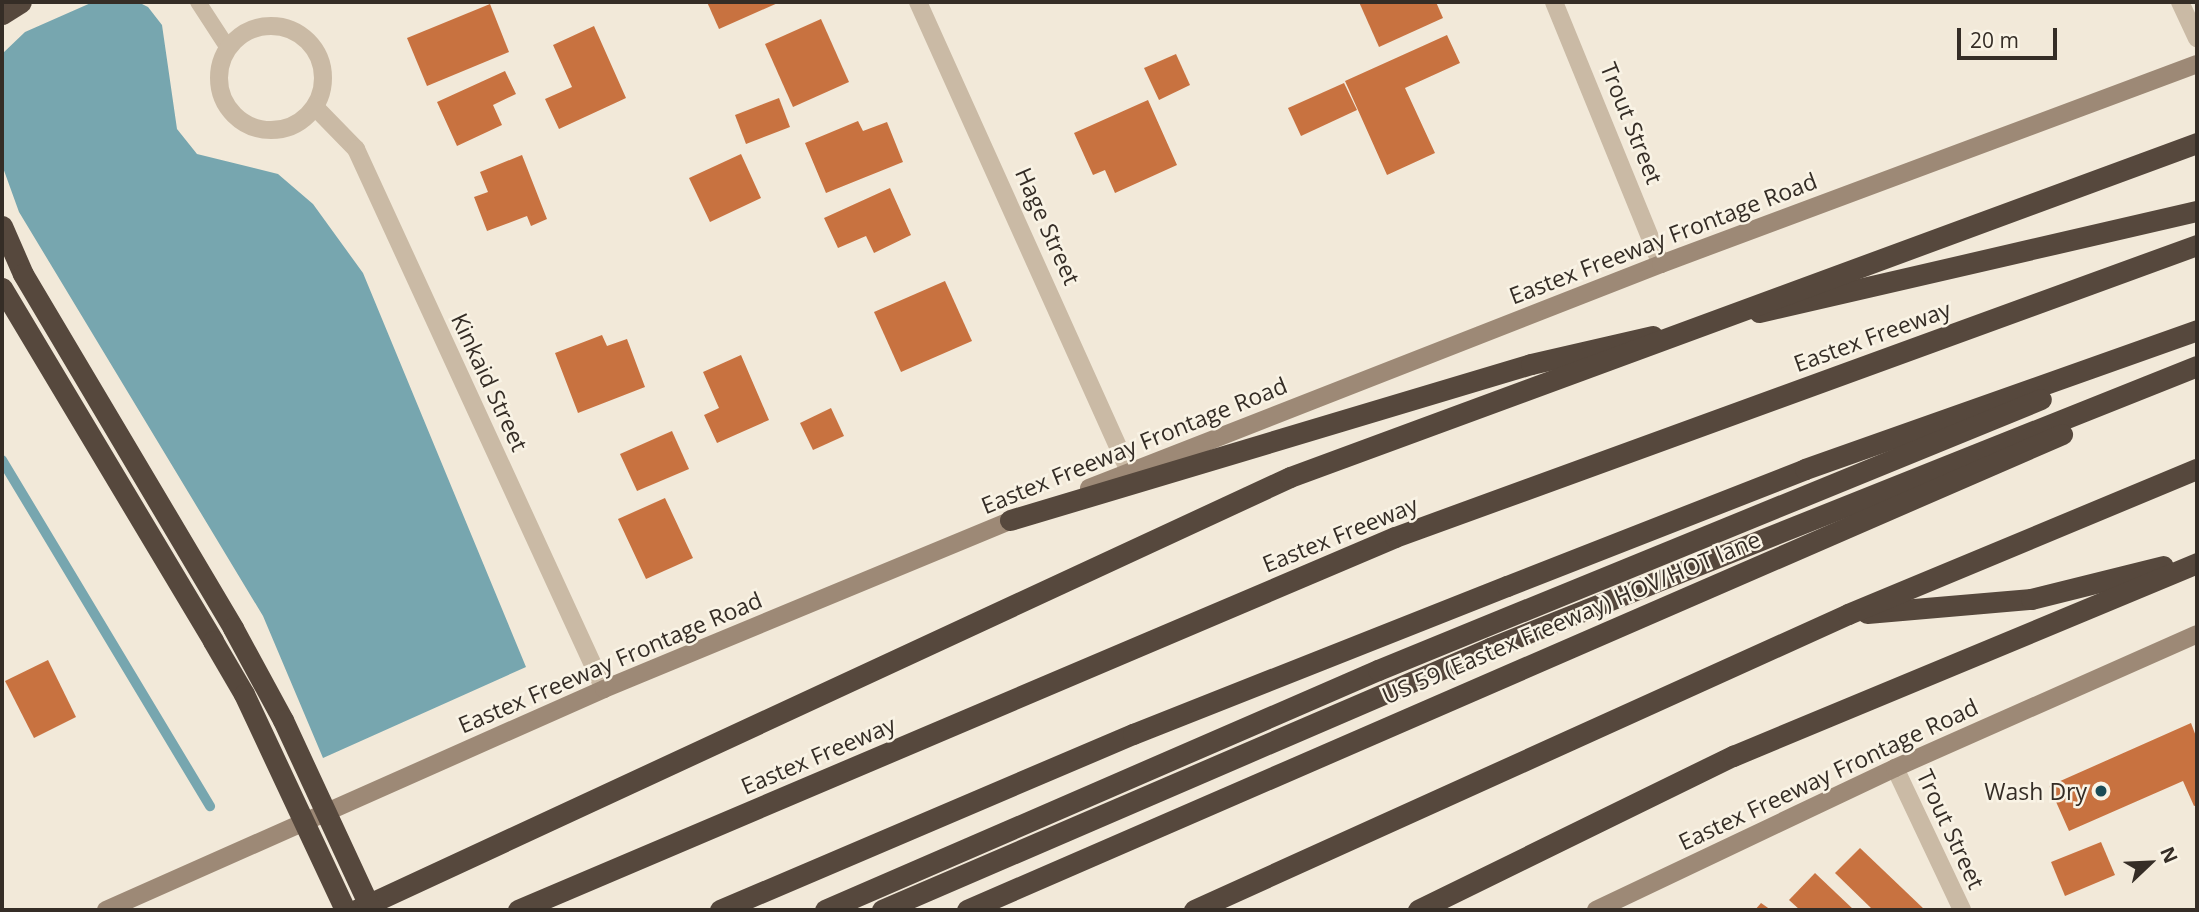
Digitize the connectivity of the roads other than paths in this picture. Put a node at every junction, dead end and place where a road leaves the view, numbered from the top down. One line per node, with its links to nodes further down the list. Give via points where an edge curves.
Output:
1 (21, 2): 6 (highway)
2 (198, 2): 8 (lane)
3 (918, 2): 21 (street, Hage Street)
4 (1554, 2): 15 (street, Trout Street)
5 (2180, 2): 7 (street)
6 (2, 14)
7 (2197, 38)
8 (228, 48): 10 (street, via 257,27 275,26 300,35 318,54 323,72); 10 (street, via 218,79 230,110 242,122 274,131 304,119)
9 (2197, 64): 15 (main road, Eastex Freeway Frontage Road)
10 (315, 107): 27 (street, Kinkaid Street, via 356,149)
11 (2197, 143): 31 (highway, bridge, via 1290,477)
12 (2197, 211): 22 (highway, via 1531,364)
13 (2, 226): 32 (highway, bridge, via 23,274 283,720)
14 (2197, 245): 33 (highway, Eastex Freeway, via 1395,537)
15 (1661, 264): 21 (main road, Eastex Freeway Frontage Road)
16 (2, 288): 30 (highway, bridge, via 213,641 268,742)
17 (2197, 331): 34 (highway, via 1805,469 1133,734); 35 (highway, via 1884,466 1378,670)
18 (2197, 366): 36 (highway, via 1490,649)
19 (2197, 374): 37 (highway, US 59 (Eastex Freeway) HOV/HOT lane)
20 (2197, 469): 25 (highway)
21 (1129, 471): 22 (main road, Eastex Freeway Frontage Road)
22 (1010, 520): 27 (main road, Eastex Freeway Frontage Road)
23 (2197, 557): 25 (highway, via 2031,599)
24 (2197, 563): 39 (highway, via 1733,756)
25 (1848, 614): 38 (highway)
26 (2197, 634): 28 (main road, Eastex Freeway Frontage Road)
27 (604, 689): 29 (main road, Eastex Freeway Frontage Road)
28 (1895, 768): 40 (main road, Eastex Freeway Frontage Road); 41 (street, Trout Street)
29 (106, 910)
30 (345, 910)
31 (356, 910)
32 (371, 910)
33 (518, 910)
34 (720, 910)
35 (825, 910)
36 (882, 910)
37 (967, 910)
38 (1194, 910)
39 (1418, 910)
40 (1596, 910)
41 (1962, 910)

